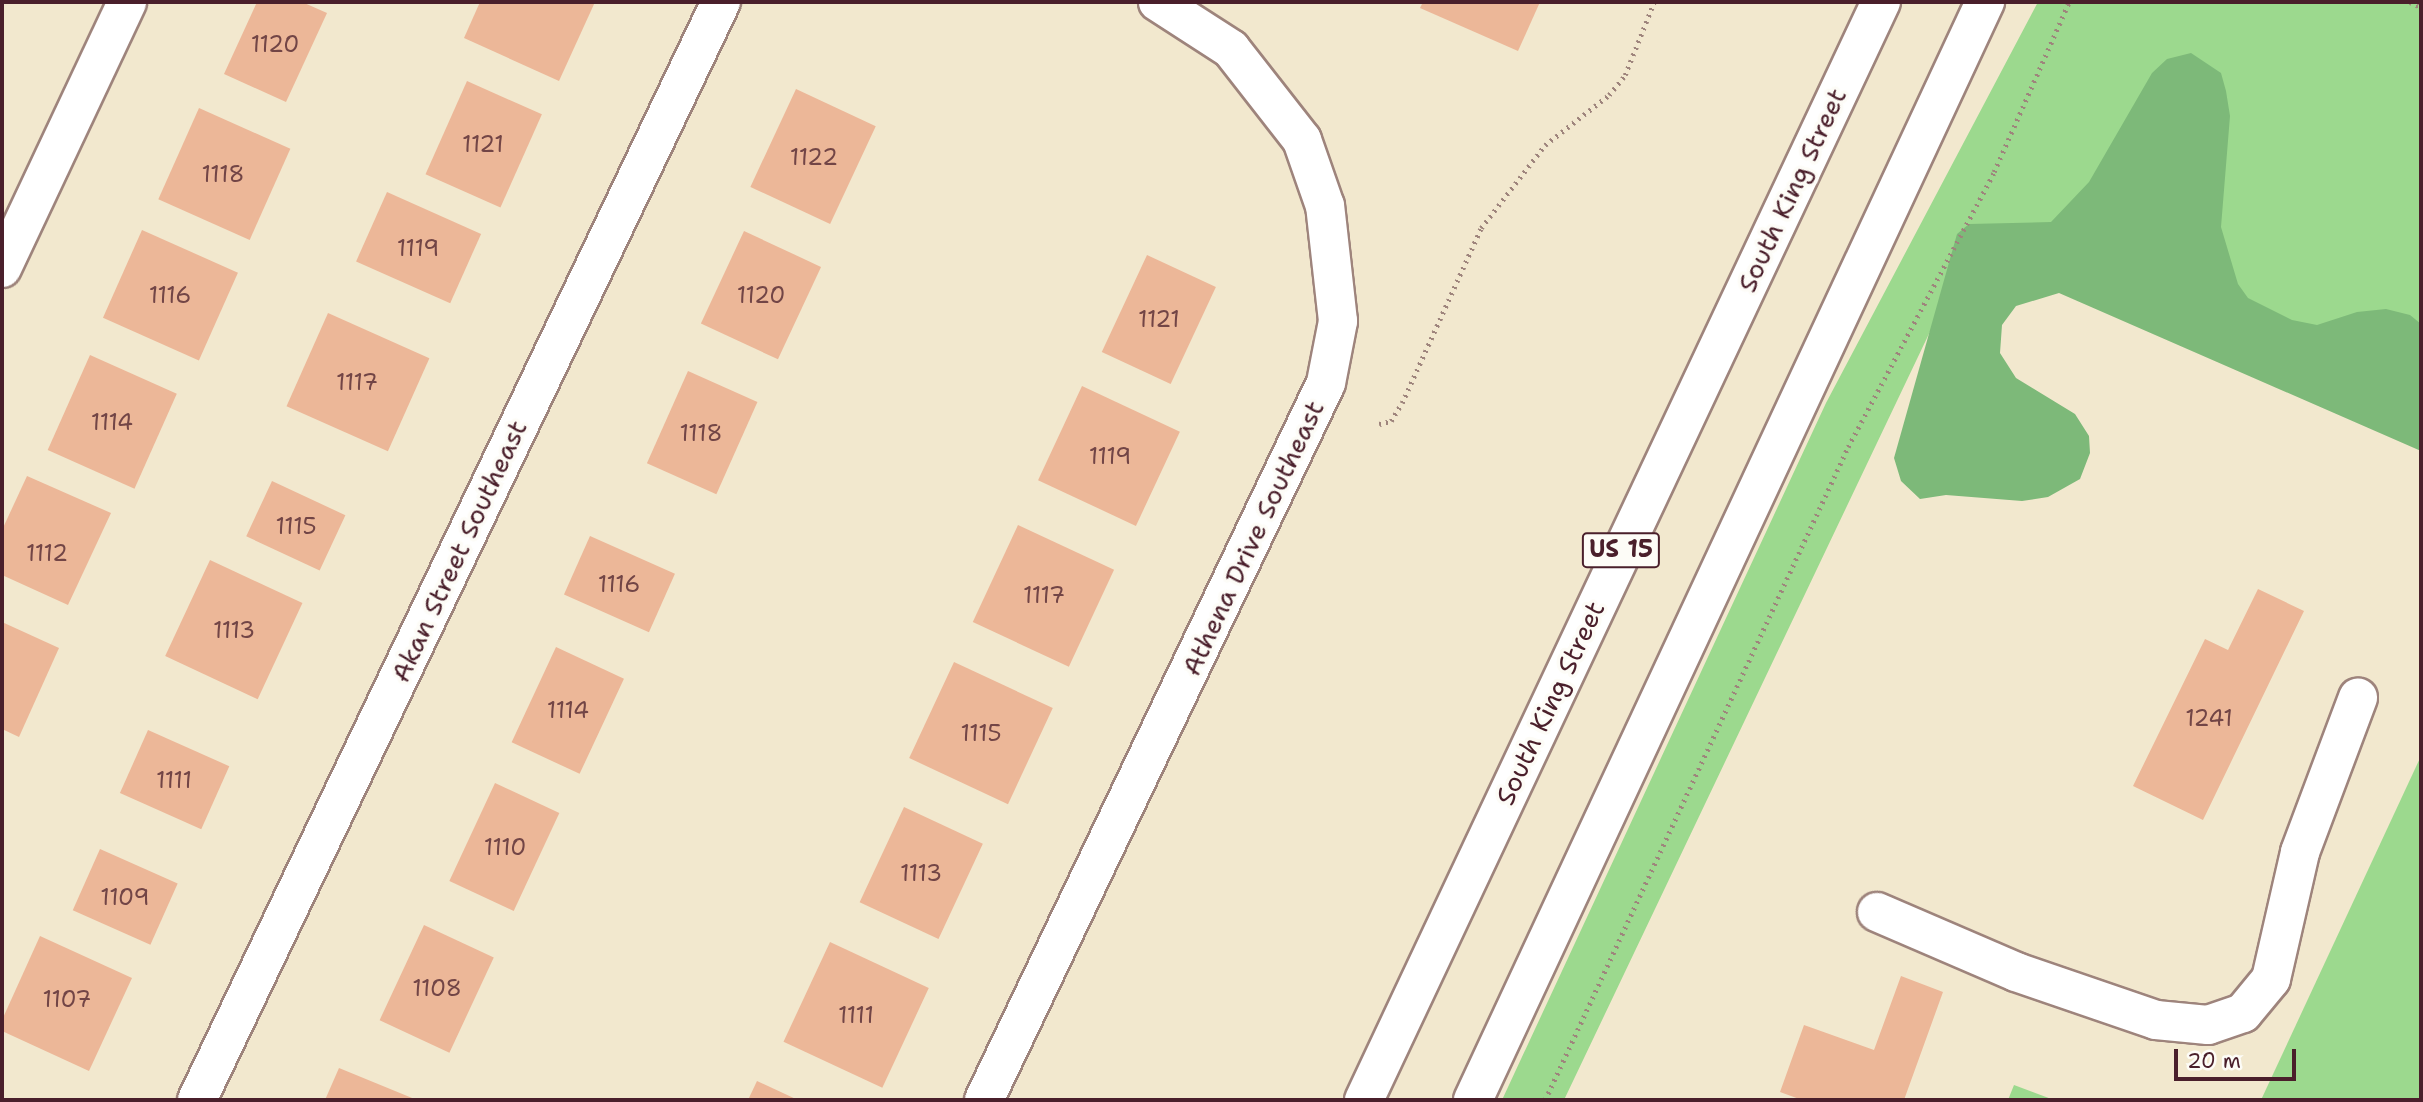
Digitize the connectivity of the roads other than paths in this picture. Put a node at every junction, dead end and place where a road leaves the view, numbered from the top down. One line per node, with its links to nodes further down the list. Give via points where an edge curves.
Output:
1 (127, 2): 6 (main road)
2 (721, 2): 9 (main road, Akan Street Southeast)
3 (1158, 2): 10 (main road, Athena Drive Southeast, via 1231,50 1302,141 1325,206 1338,321 1326,383)
4 (1881, 2): 11 (main road, South King Street / US 15)
5 (1985, 2): 12 (main road)
6 (2, 268)
7 (2358, 698): 8 (main road, via 2300,852 2271,979 2244,1013 2208,1025 2156,1020 2016,972)
8 (1877, 912)
9 (197, 1100)
10 (984, 1100)
11 (1364, 1100)
12 (1473, 1100)

